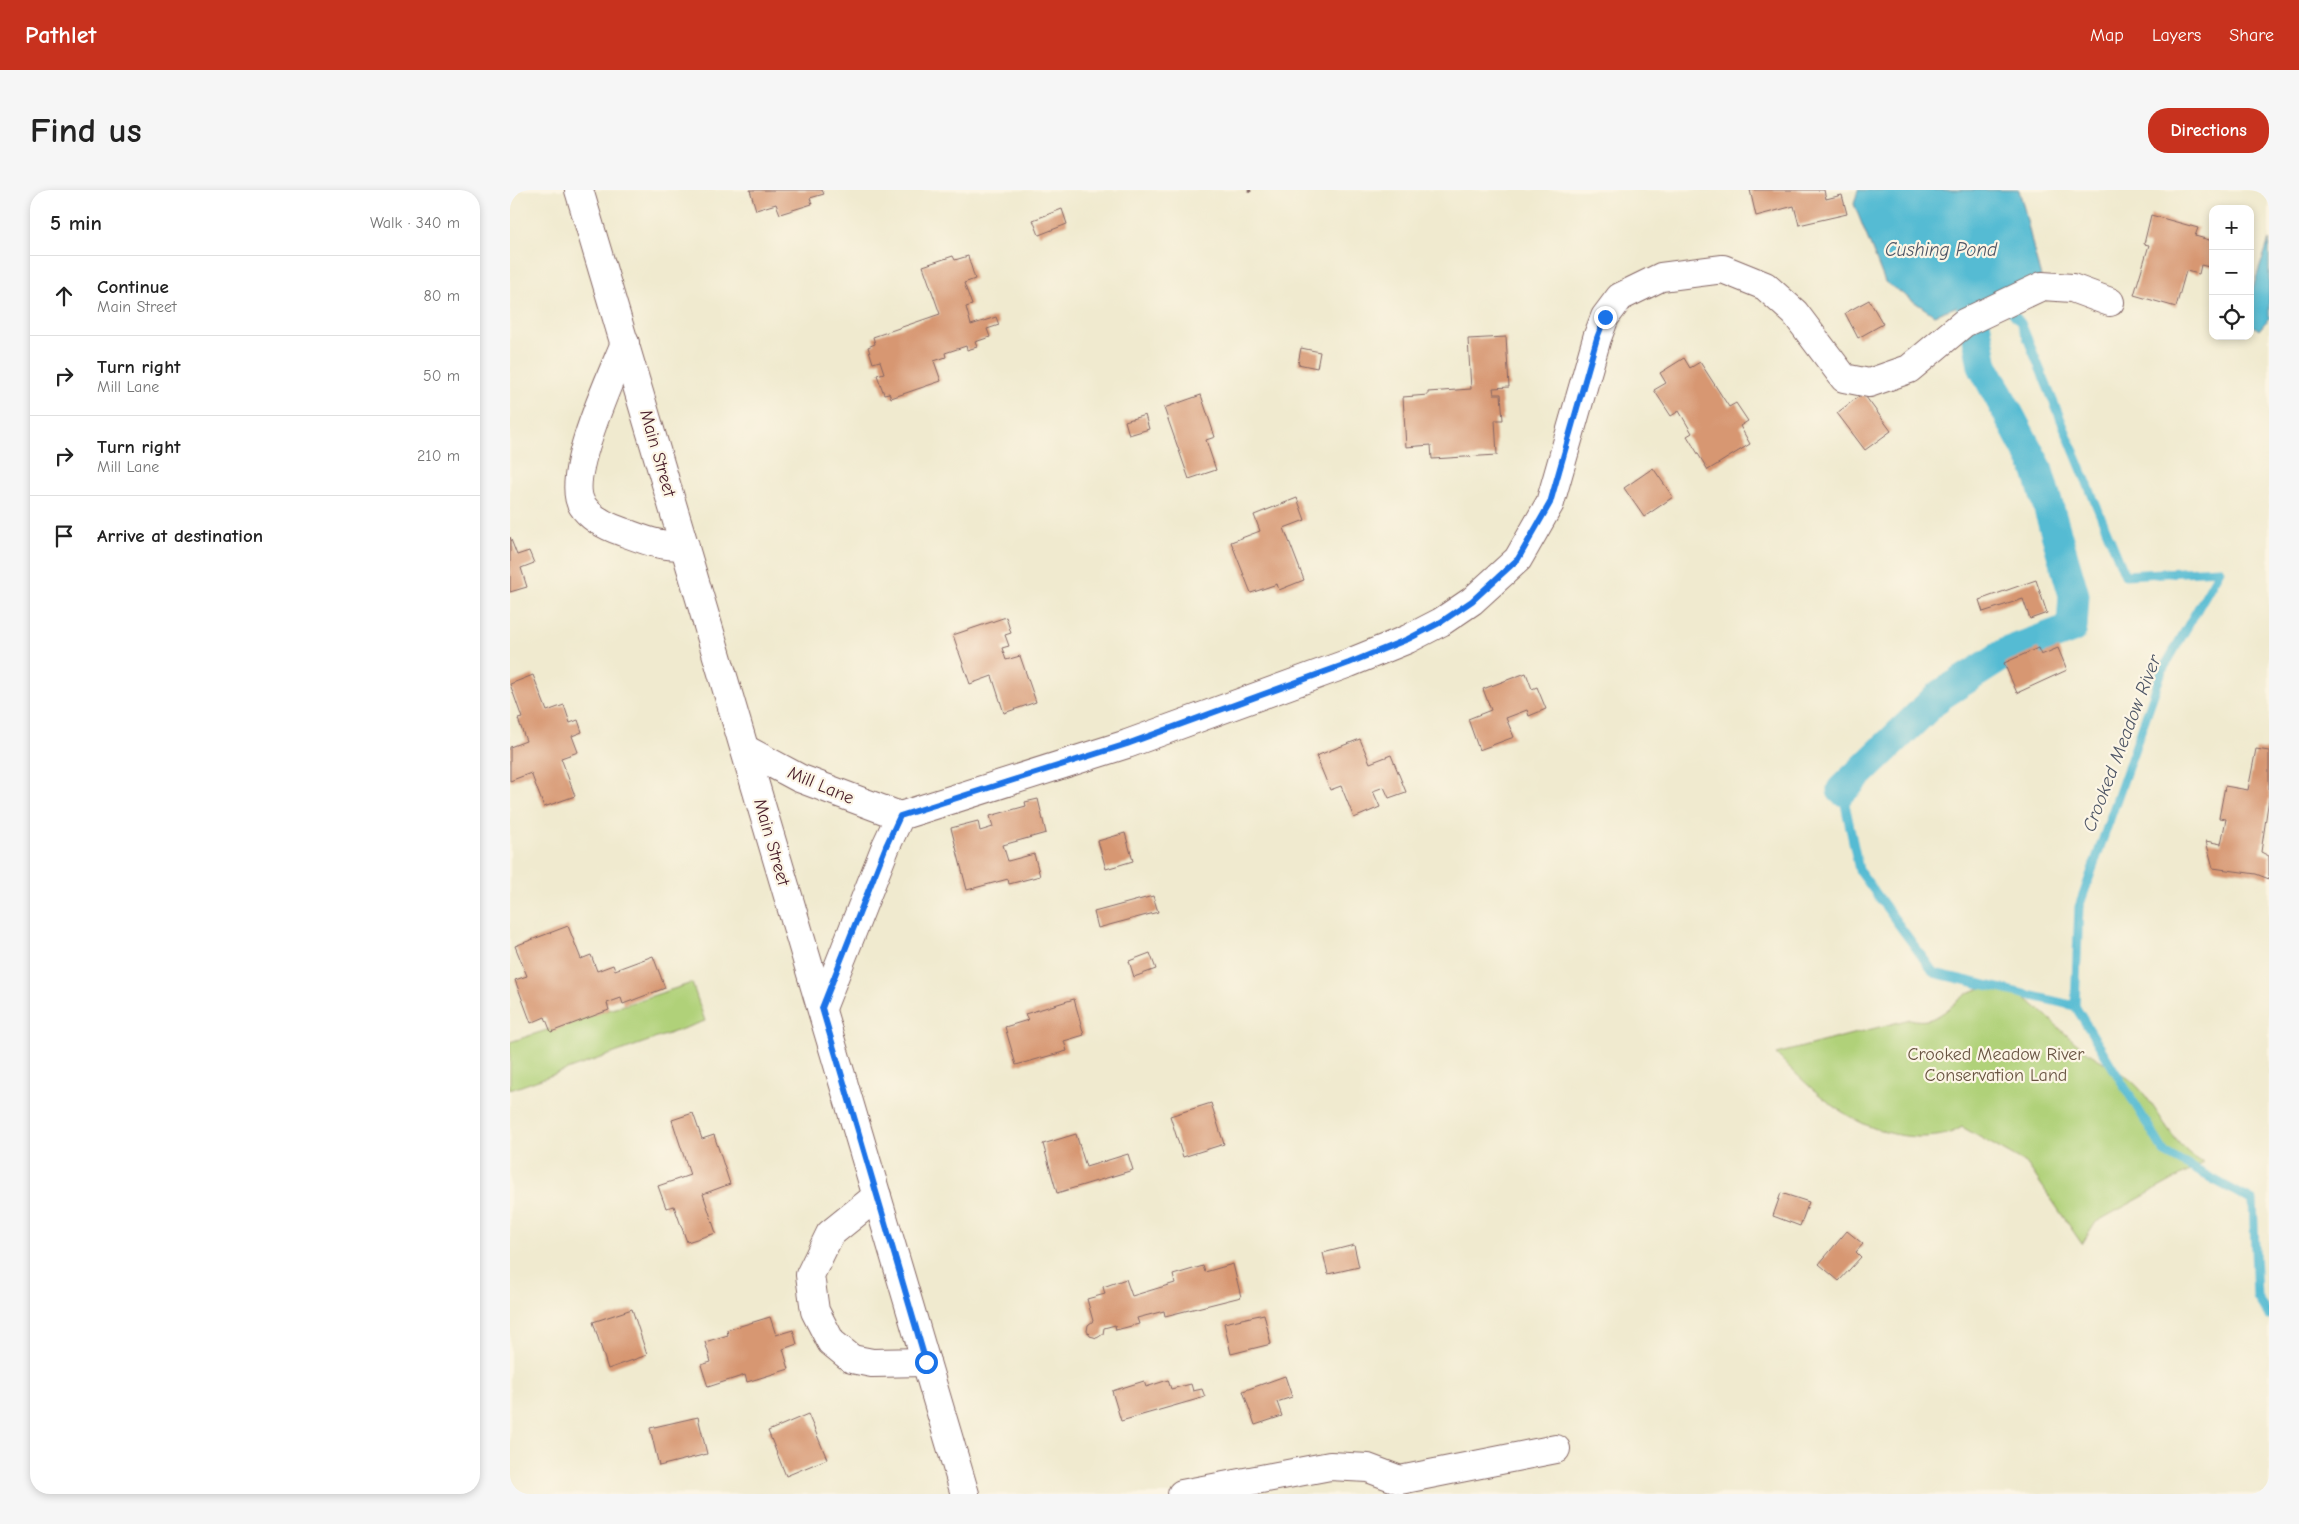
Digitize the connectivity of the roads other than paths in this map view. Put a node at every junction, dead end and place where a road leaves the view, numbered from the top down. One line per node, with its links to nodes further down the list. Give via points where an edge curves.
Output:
1 (579, 190): 3 (street, Main Street)
2 (2110, 302): 6 (street, via 2072,288 2042,286 1964,323 1908,369 1869,383 1844,378 1795,313 1765,286 1722,269 1662,277 1620,297 1605,317 1550,503 1518,559 1472,601 1408,639 1349,663 1127,744)
3 (625, 343): 4 (street, Main Street); 4 (street, via 577,478 582,505 604,525 659,546)
4 (685, 546): 5 (street, Main Street)
5 (745, 749): 6 (street, Mill Lane, via 799,778); 7 (street, Main Street)
6 (900, 816): 7 (street)
7 (822, 1008): 8 (street, Main Street)
8 (877, 1196): 9 (street, Main Street); 9 (street, via 830,1234 810,1275 815,1312 831,1342 852,1359 872,1363)
9 (926, 1362): 11 (street, Main Street)
10 (1556, 1449): 12 (street, via 1400,1480 1368,1468 1330,1466)
11 (965, 1494)
12 (1182, 1494)

